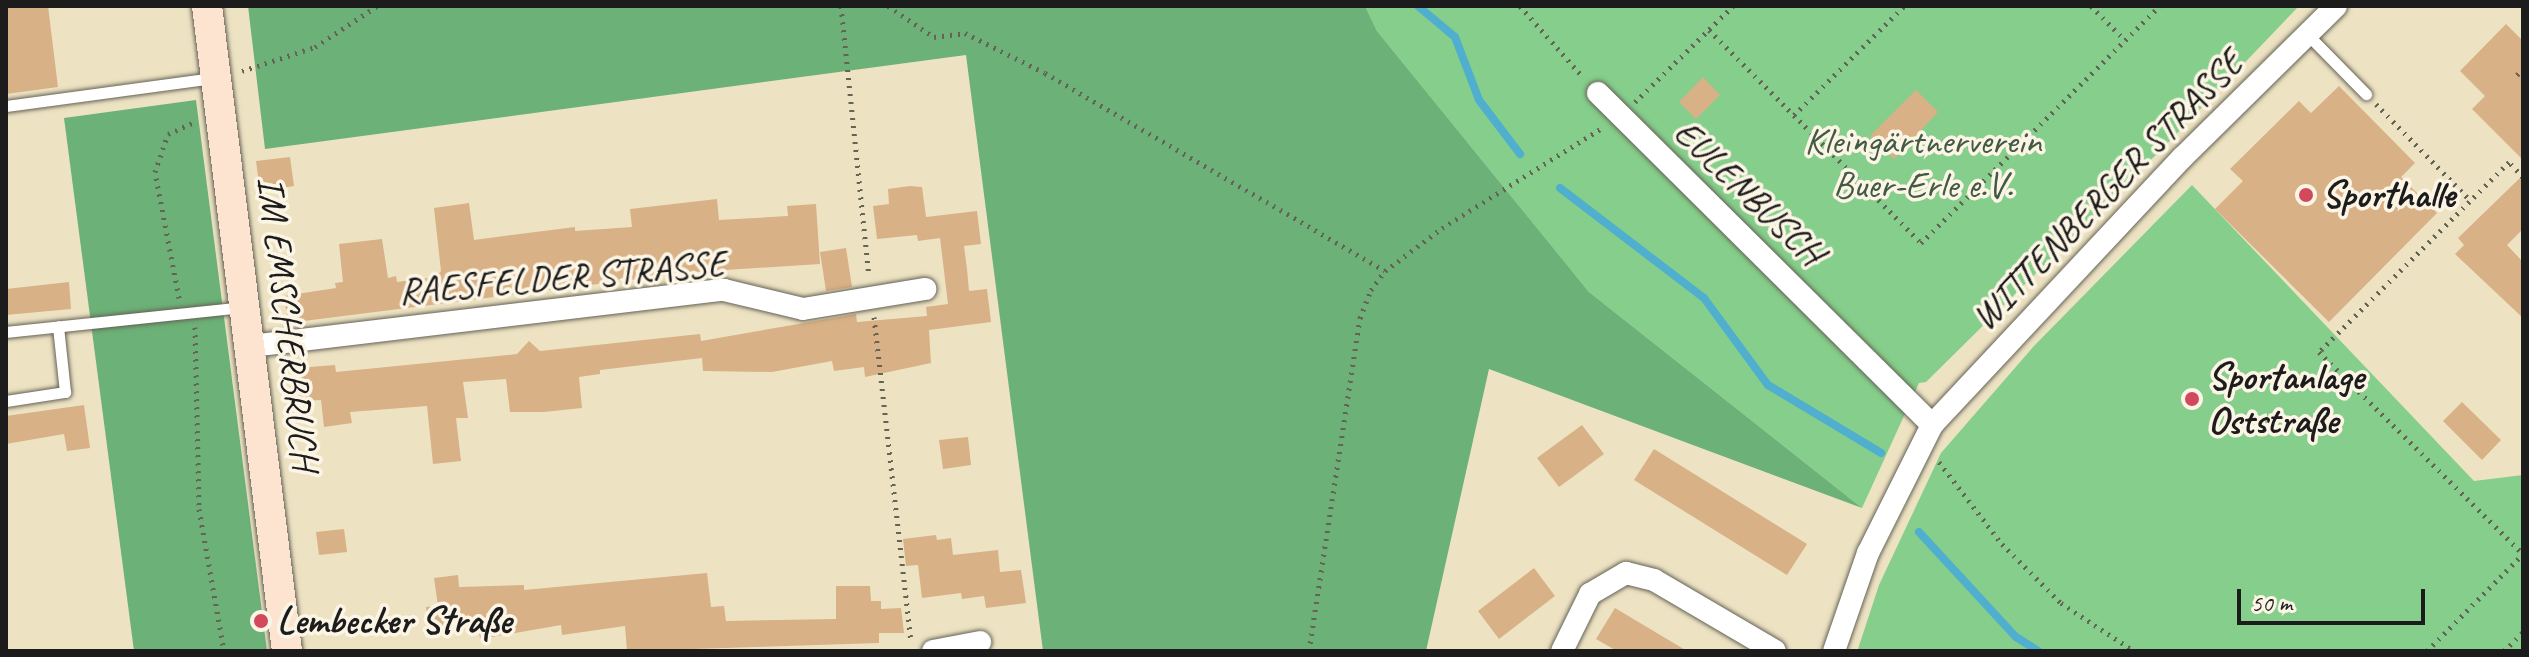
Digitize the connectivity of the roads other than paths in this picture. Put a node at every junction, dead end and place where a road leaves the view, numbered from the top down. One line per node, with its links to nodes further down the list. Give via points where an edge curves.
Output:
1 (207, 6): 4 (street, IM EMSCHERBRUCH)
2 (2336, 6): 3 (street, WITTENBERGER STRASSE)
3 (2308, 35): 6 (lane); 14 (street, WITTENBERGER STRASSE, via 2182,158)
4 (218, 77): 7 (lane); 9 (street, IM EMSCHERBRUCH)
5 (1598, 93): 14 (street, EULENBUSCH)
6 (2366, 94)
7 (6, 106)
8 (925, 289): 12 (street, RAESFELDER STRASSE, via 803,309 724,290)
9 (246, 307): 10 (lane); 12 (street, IM EMSCHERBRUCH)
10 (58, 326): 11 (lane); 13 (lane, via 65,392)
11 (6, 332)
12 (251, 346): 16 (street, IM EMSCHERBRUCH)
13 (6, 401)
14 (1932, 425): 20 (street, WITTENBERGER STRASSE, via 1868,553)
15 (980, 642): 17 (street)
16 (287, 651)
17 (933, 651)
18 (1562, 651): 19 (street, via 1590,594 1626,573 1654,580)
19 (1775, 651)
20 (1834, 651)

